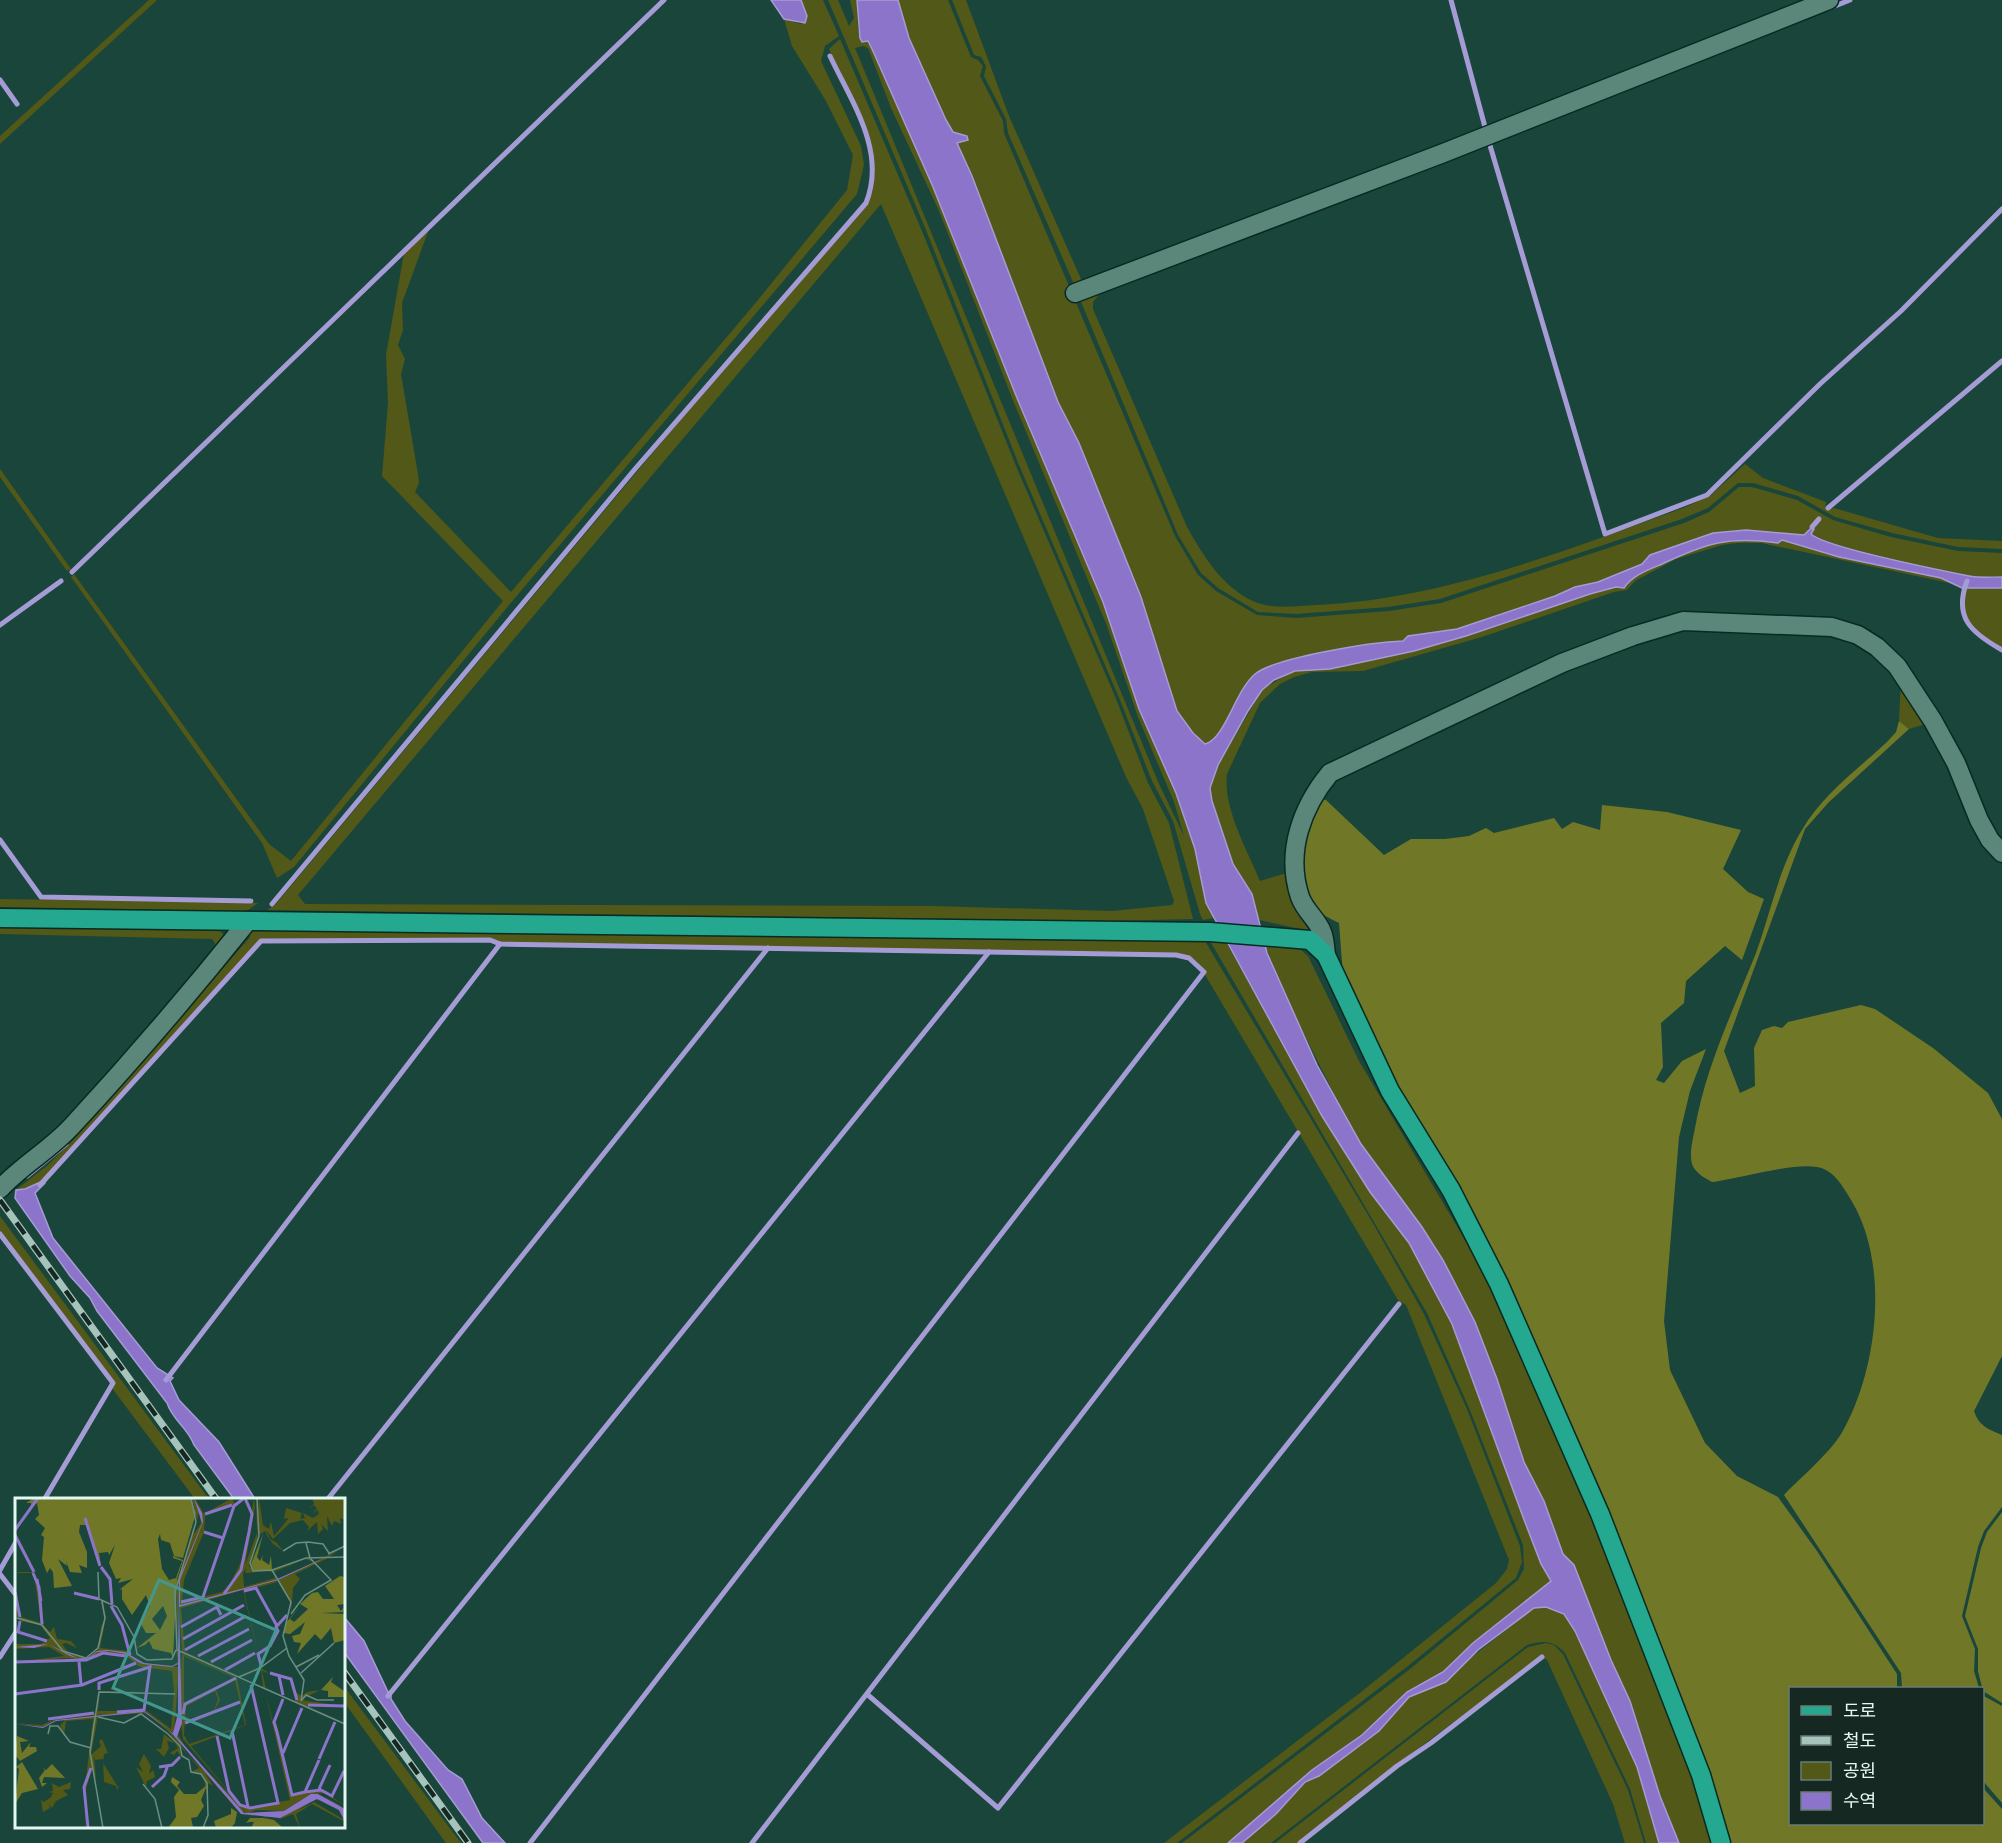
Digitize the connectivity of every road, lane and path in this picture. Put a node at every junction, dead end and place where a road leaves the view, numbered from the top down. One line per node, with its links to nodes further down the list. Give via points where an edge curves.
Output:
1 (1828, 0): 2 (street, via 1441,154)
2 (1075, 292)
3 (2002, 853): 6 (street, via 1979,820 1956,763 1933,721 1897,666 1877,647 1858,635 1832,627 1683,621 1562,663 1330,773 1306,808 1295,850 1300,896 1322,932)
4 (0, 918): 5 (main road)
5 (248, 921): 6 (main road, via 1210,932 1310,940); 7 (street, via 70,1128)
6 (1326, 955): 8 (main road, via 1390,1091 1451,1190 1499,1284 1600,1514 1701,1775)
7 (0, 1189)
8 (1720, 1843)

